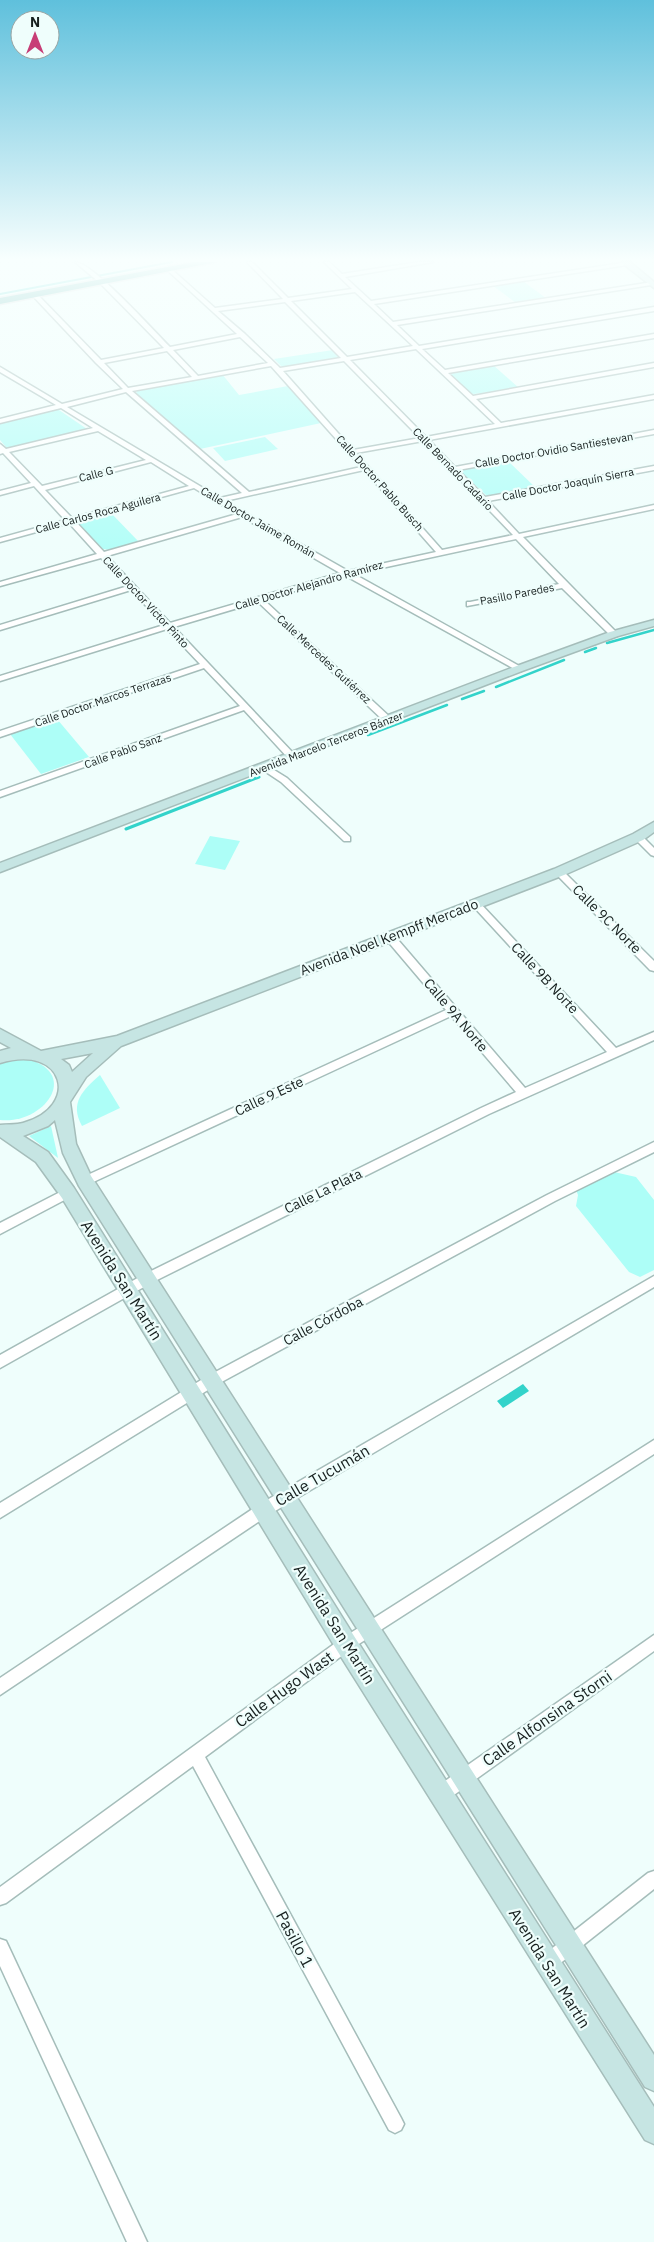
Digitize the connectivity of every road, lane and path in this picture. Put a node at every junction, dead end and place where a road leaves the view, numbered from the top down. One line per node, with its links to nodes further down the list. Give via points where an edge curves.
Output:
1 (103, 367): 14 (street)
2 (186, 367): 13 (street)
3 (257, 367): 13 (street)
4 (276, 367): 11 (street, Calle Doctor Pablo Busch)
5 (300, 367): 11 (street)
6 (354, 367): 22 (street, Calle Bernado Cadario)
7 (438, 367): 12 (street)
8 (475, 367): 12 (street)
9 (645, 367): 15 (street)
10 (0, 369): 17 (street, Calle Doctor Jaime Román)
11 (279, 370): 24 (street, Calle Doctor Pablo Busch)
12 (444, 372): 15 (street)
13 (196, 377): 14 (street)
14 (127, 390): 17 (street); 32 (street)
15 (472, 398): 19 (street)
16 (654, 398): 19 (street)
17 (60, 406): 18 (street); 20 (street, Calle Doctor Jaime Román)
18 (0, 421)
19 (500, 425): 22 (street)
20 (97, 429): 23 (street); 25 (street, Calle Doctor Jaime Román)
21 (654, 432): 28 (street, Calle Doctor Ovidio Santiestevan)
22 (425, 439): 24 (street); 28 (street, Calle Bernado Cadario)
23 (1, 449): 29 (street, Calle Doctor Víctor Pinto)
24 (352, 452): 26 (street, Calle Doctor Pablo Busch)
25 (152, 460): 29 (street, Calle G); 30 (street, Calle Doctor Jaime Román)
26 (366, 468): 32 (street); 40 (street, Calle Doctor Pablo Busch)
27 (654, 468): 34 (street, Calle Doctor Joaquín Sierra)
28 (454, 469): 34 (street, Calle Bernado Cadario)
29 (36, 486): 31 (street, Calle G); 37 (street, Calle Doctor Víctor Pinto)
30 (195, 486): 33 (street, Calle Doctor Jaime Román); 37 (street, Calle Carlos Roca Aguilera)
31 (0, 493)
32 (247, 494): 33 (street)
33 (220, 500): 36 (street, Calle Doctor Jaime Román)
34 (482, 500): 38 (street, Calle Bernado Cadario)
35 (654, 507): 38 (street, Calle Doctor Alejandro Ramírez)
36 (243, 515): 41 (street); 42 (street, Calle Doctor Jaime Román)
37 (69, 520): 39 (street, Calle Carlos Roca Aguilera); 41 (street, Calle Doctor Víctor Pinto)
38 (516, 535): 40 (street, Calle Doctor Alejandro Ramírez); 44 (street, Calle Bernado Cadario)
39 (0, 540)
40 (440, 552): 42 (street, Calle Doctor Alejandro Ramírez)
41 (101, 554): 43 (street); 45 (street, Calle Doctor Víctor Pinto)
42 (347, 573): 46 (street, Calle Doctor Alejandro Ramírez); 53 (street, Calle Doctor Jaime Román)
43 (0, 584)
44 (564, 585): 47 (street, Pasillo Paredes); 51 (street, Calle Bernado Cadario)
45 (132, 587): 49 (street, Calle Doctor Víctor Pinto); 50 (street)
46 (259, 599): 49 (street, Calle Doctor Alejandro Ramírez); 56 (street, Calle Mercedes Gutiérrez)
47 (470, 604)
48 (654, 623): 51 (main road, Avenida Marcelo Terceros Bánzer)
49 (168, 626): 52 (street, Calle Doctor Víctor Pinto); 54 (street, Calle Doctor Alejandro Ramírez)
50 (0, 628)
51 (614, 634): 53 (main road, Avenida Marcelo Terceros Bánzer)
52 (206, 665): 55 (street, Calle Doctor Víctor Pinto); 57 (street, Calle Doctor Marcos Terrazas)
53 (518, 669): 56 (main road, Avenida Marcelo Terceros Bánzer)
54 (0, 679)
55 (245, 707): 58 (street, Calle Doctor Víctor Pinto); 60 (street, Calle Pablo Sanz)
56 (388, 720): 58 (main road, Avenida Marcelo Terceros Bánzer)
57 (0, 734)
58 (292, 757): 59 (main road, Avenida Marcelo Terceros Bánzer)
59 (266, 768): 63 (street, via 284,780); 65 (main road, Avenida Marcelo Terceros Bánzer)
60 (0, 794)
61 (653, 827): 62 (main road, Avenida Noel Kempff Mercado)
62 (638, 837): 64 (street); 66 (main road, Avenida Noel Kempff Mercado)
63 (347, 839)
64 (654, 853)
65 (0, 868)
66 (559, 872): 67 (main road, Avenida Noel Kempff Mercado); 69 (street, Calle 9C Norte)
67 (476, 904): 68 (main road, Avenida Noel Kempff Mercado); 74 (street, Calle 9B Norte)
68 (389, 936): 70 (street, Calle 9A Norte); 73 (main road, Avenida Noel Kempff Mercado)
69 (654, 967)
70 (453, 1011): 77 (street, Calle 9A Norte); 81 (street, Calle 9 Este)
71 (0, 1035): 75 (main road)
72 (654, 1036): 74 (street, Calle La Plata)
73 (120, 1041): 75 (main road, Avenida Noel Kempff Mercado); 78 (main road, Avenida Noel Kempff Mercado, via 80,1073)
74 (614, 1053): 77 (street, Calle La Plata)
75 (38, 1055): 76 (main road, Avenida Noel Kempff Mercado, via 19,1053); 78 (main road, Avenida San Martín, via 63,1070 67,1080)
76 (0, 1057)
77 (523, 1093): 83 (street, Calle La Plata)
78 (65, 1098): 79 (main road, Avenida Noel Kempff Mercado, via 52,1116 37,1125); 81 (main road, Avenida San Martín, via 62,1127 75,1163)
79 (2, 1131): 81 (main road, Avenida San Martín, via 42,1157)
80 (654, 1147): 87 (street, Calle Córdoba)
81 (77, 1187): 82 (street); 83 (main road, Avenida San Martín); 85 (main road, Avenida San Martín)
82 (0, 1229)
83 (147, 1279): 85 (street, Calle La Plata); 87 (main road, Avenida San Martín)
84 (654, 1281): 90 (street, Calle Tucumán)
85 (128, 1290): 86 (street, Calle La Plata); 88 (main road, Avenida San Martín)
86 (0, 1362)
87 (211, 1381): 88 (street, Calle Córdoba); 90 (main road, Avenida San Martín)
88 (192, 1393): 91 (main road, Avenida San Martín); 92 (street, Calle Córdoba)
89 (654, 1446): 93 (street, Calle Hugo Wast)
90 (285, 1496): 91 (street, Calle Tucumán); 93 (main road, Avenida San Martín)
91 (264, 1509): 95 (main road, Avenida San Martín); 96 (street, Calle Tucumán)
92 (0, 1511)
93 (368, 1630): 95 (street, Calle Hugo Wast); 98 (main road, Avenida San Martín)
94 (654, 1642): 98 (street, Calle Alfonsina Storni)
95 (346, 1644): 97 (street, Calle Hugo Wast); 99 (main road, Avenida San Martín)
96 (0, 1687)
97 (195, 1754): 101 (street, Calle Hugo Wast); 106 (street, Pasillo 1)
98 (463, 1778): 99 (street, Calle Alfonsina Storni); 102 (main road, Avenida San Martín)
99 (441, 1794): 104 (main road, Avenida San Martín)
100 (654, 1879): 102 (street)
101 (0, 1897)
102 (569, 1946): 104 (street); 105 (main road, Avenida San Martín)
103 (0, 1947): 108 (street)
104 (547, 1963): 107 (main road, Avenida San Martín)
105 (654, 2078)
106 (395, 2124)
107 (654, 2131)
108 (137, 2242)

